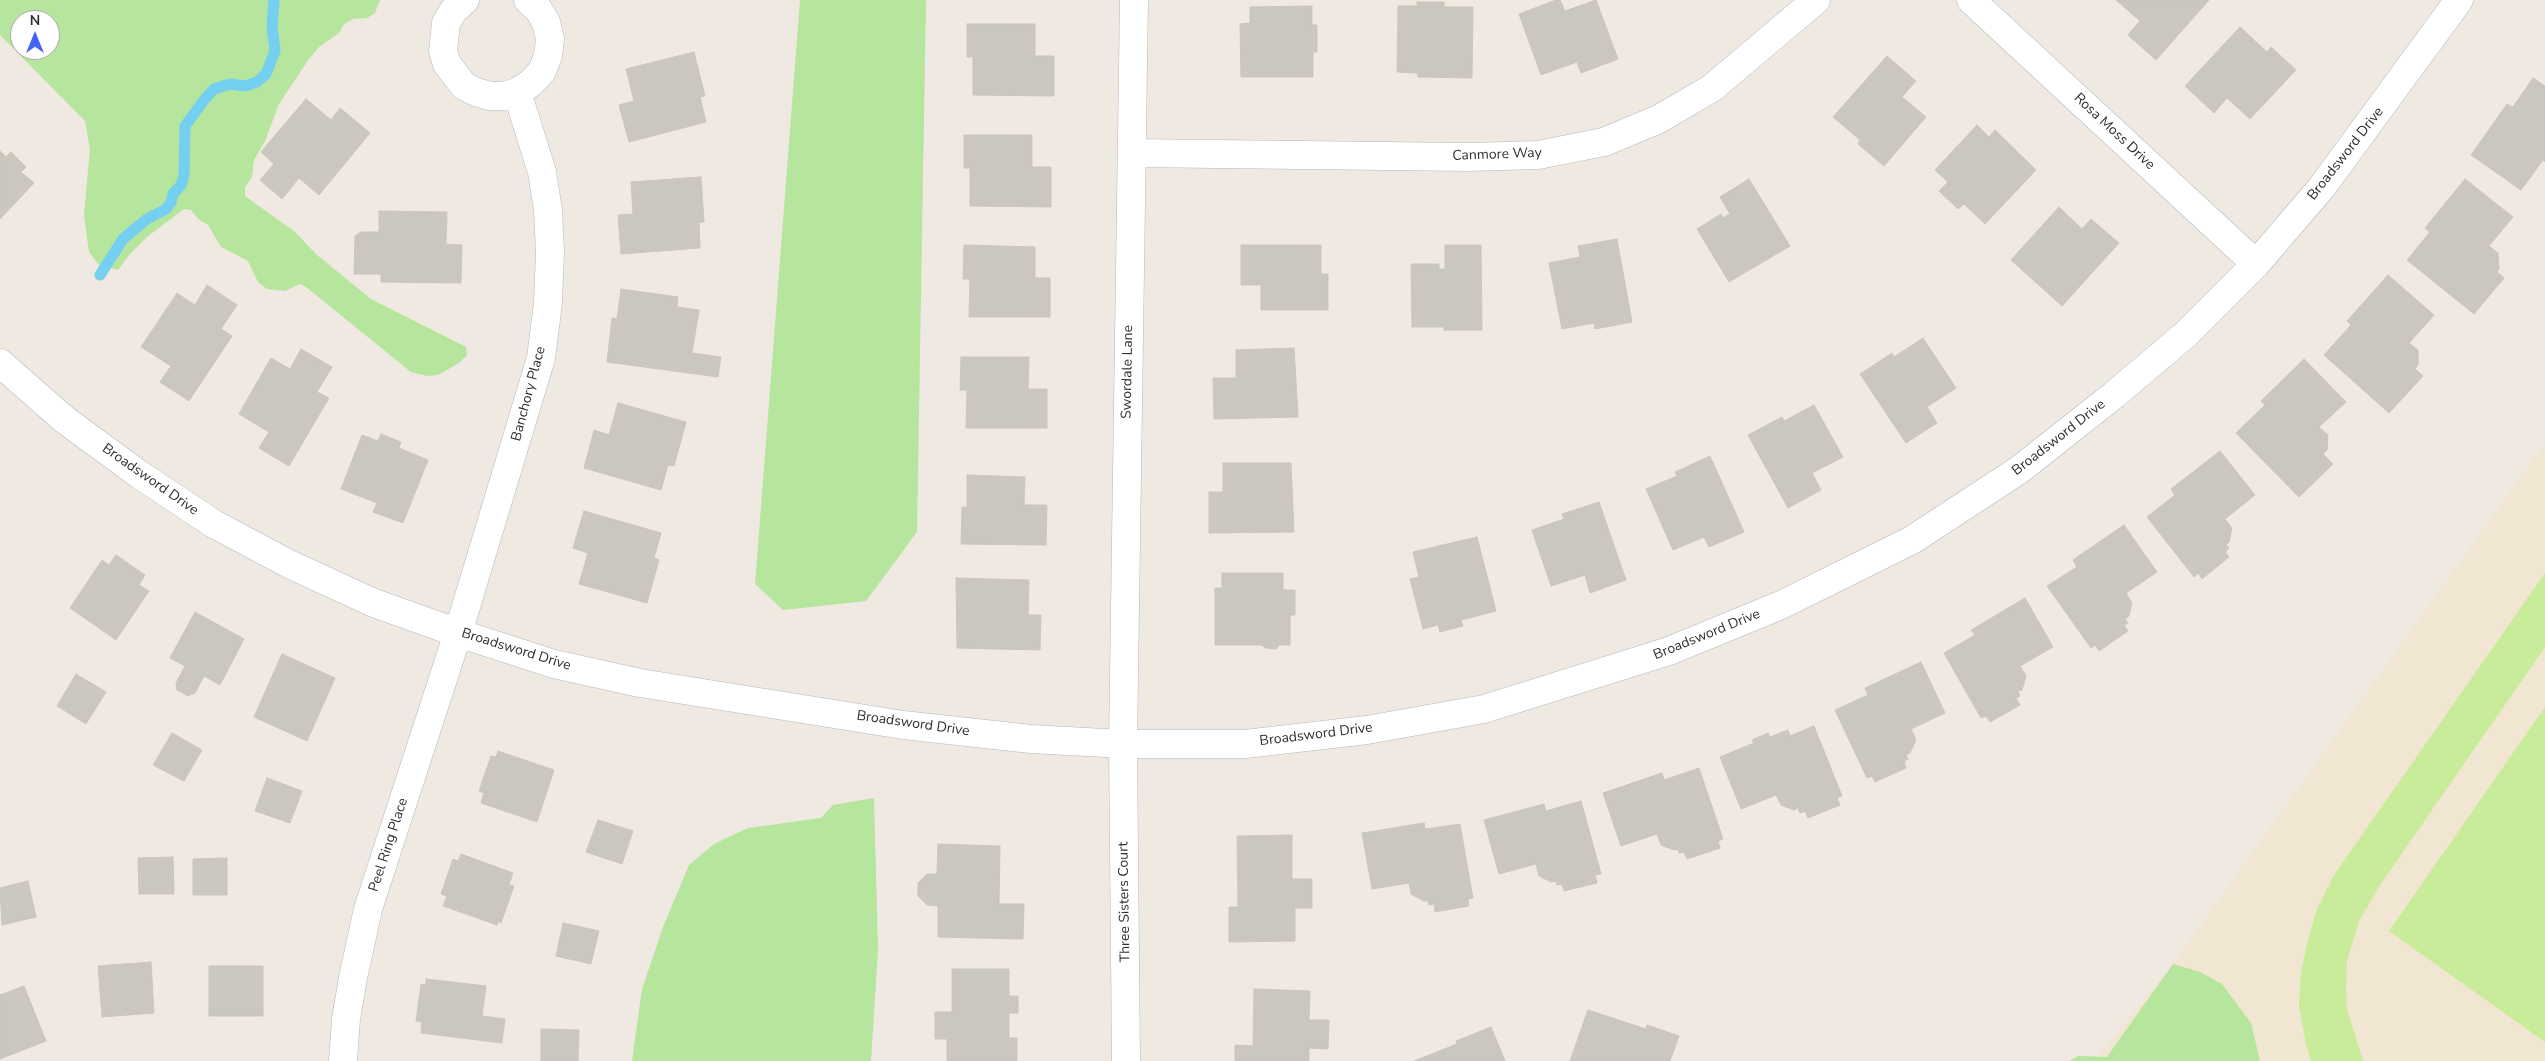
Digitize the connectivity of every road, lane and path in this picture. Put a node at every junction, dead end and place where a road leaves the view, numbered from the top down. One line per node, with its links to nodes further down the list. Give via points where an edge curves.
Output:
1 (465, 0): 7 (street, via 446,23 443,50 447,64 459,81 476,92 504,96)
2 (528, 0): 7 (street, via 546,22 550,39 542,70)
3 (1134, 0): 8 (street, Swordale Lane)
4 (1816, 0): 8 (street, Canmore Way, via 1712,88 1659,119 1604,142 1538,155 1469,157)
5 (1971, 0): 9 (street, Rosa Moss Drive)
6 (2459, 0): 9 (street, Broadsword Drive, via 2322,187)
7 (518, 92): 11 (street, Banchory Place, via 542,172 548,210 548,303 541,358)
8 (1132, 153): 12 (street, Swordale Lane)
9 (2256, 264): 12 (street, Broadsword Drive, via 2186,334 2019,470 1912,540 1781,605 1669,652 1484,709 1367,730 1244,744)
10 (0, 363): 11 (street, Broadsword Drive, via 65,420 214,524 289,564 374,603)
11 (458, 633): 12 (street, Broadsword Drive, via 554,664 640,683 902,724 1031,739); 13 (street, Peel Ring Place, via 362,932 346,1019)
12 (1123, 744): 14 (street, Three Sisters Court)
13 (343, 1061)
14 (1126, 1061)

